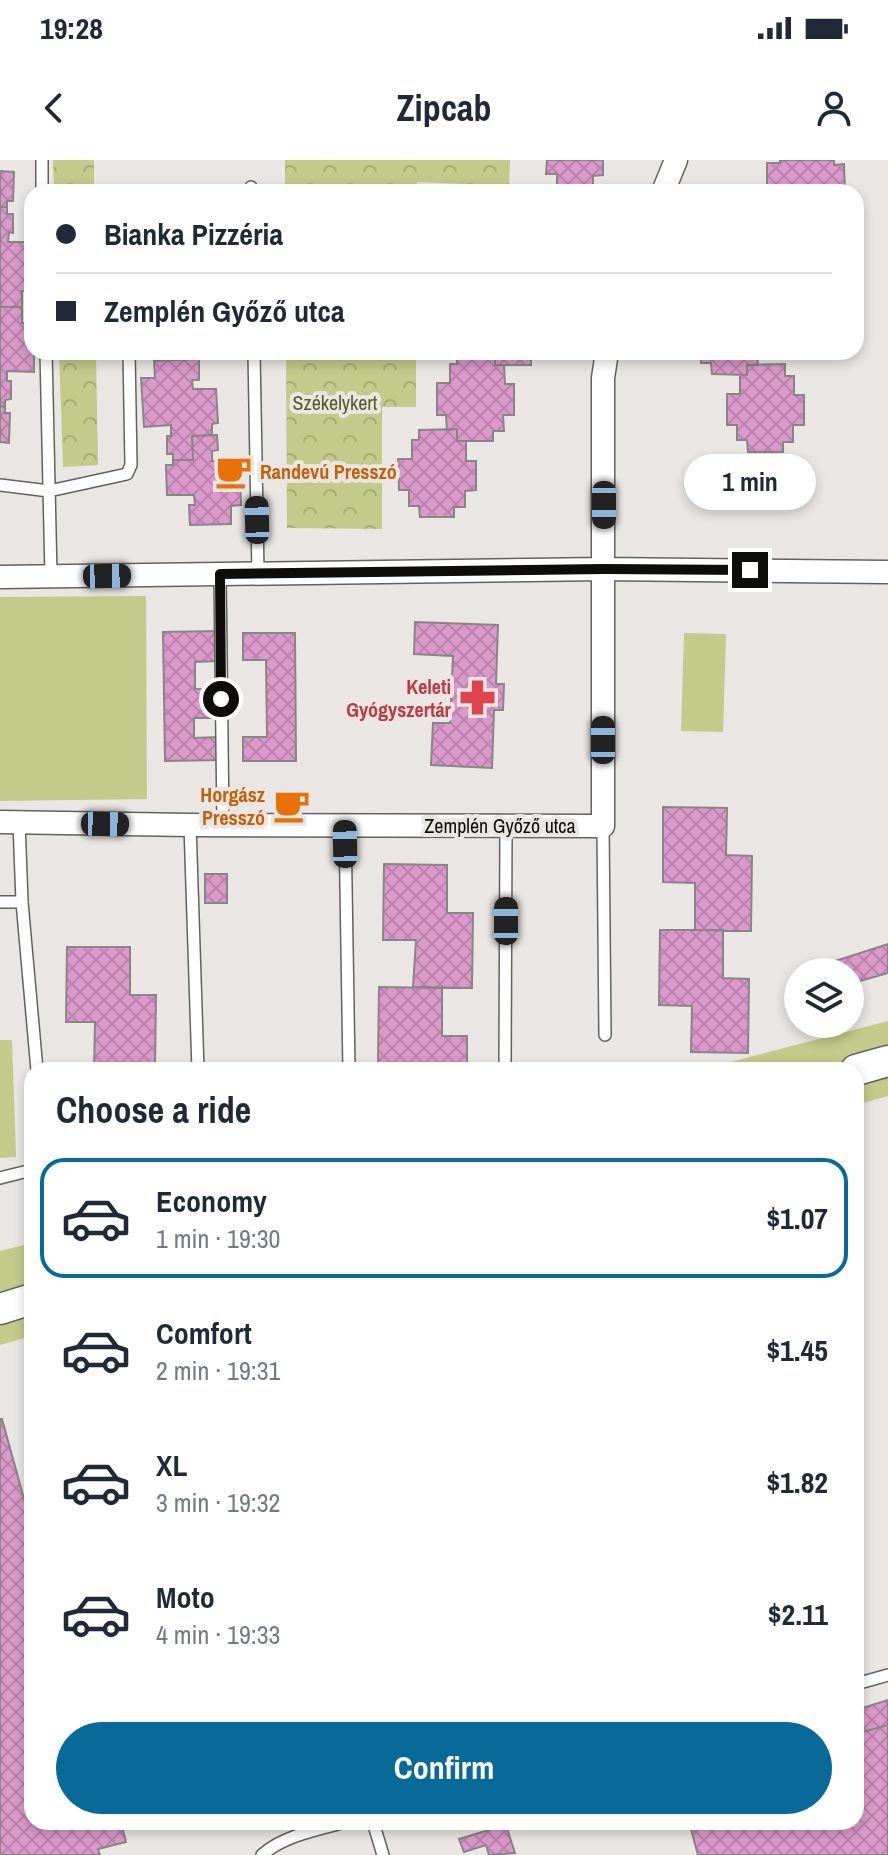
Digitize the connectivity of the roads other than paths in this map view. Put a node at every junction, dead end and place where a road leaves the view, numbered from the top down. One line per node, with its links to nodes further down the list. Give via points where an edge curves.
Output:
1 (42, 160): 3 (lane)
2 (676, 160): 4 (street)
3 (42, 184)
4 (666, 184)
5 (46, 360): 10 (lane)
6 (129, 360): 10 (lane, via 130,470)
7 (254, 360): 13 (lane)
8 (606, 360): 11 (street, Zemplén Győző utca)
9 (0, 485): 10 (lane)
10 (49, 491): 15 (lane)
11 (604, 569): 12 (street); 13 (street); 22 (street, Zemplén Győző utca)
12 (888, 572)
13 (258, 573): 14 (street)
14 (220, 574): 15 (street); 21 (lane)
15 (51, 576): 16 (street)
16 (0, 577)
17 (10, 822): 20 (street, Zemplén Győző utca); 24 (lane)
18 (345, 824): 19 (street, Zemplén Győző utca); 21 (street, Zemplén Győző utca); 29 (lane)
19 (506, 824): 22 (street, Zemplén Győző utca); 30 (lane)
20 (190, 825): 21 (street, Zemplén Győző utca); 28 (lane)
21 (223, 825)
22 (603, 826): 25 (lane)
23 (0, 902): 24 (lane)
24 (22, 902): 27 (lane)
25 (605, 1035)
26 (888, 1061): 31 (street)
27 (36, 1062)
28 (198, 1062)
29 (349, 1062)
30 (505, 1062)
31 (864, 1068)
32 (24, 1172): 33 (lane)
33 (0, 1178)
34 (24, 1302): 35 (street)
35 (0, 1309)
36 (888, 1675): 37 (lane)
37 (864, 1682)
38 (314, 1830): 40 (lane)
39 (375, 1830): 41 (lane)
40 (262, 1855)
41 (383, 1855)

